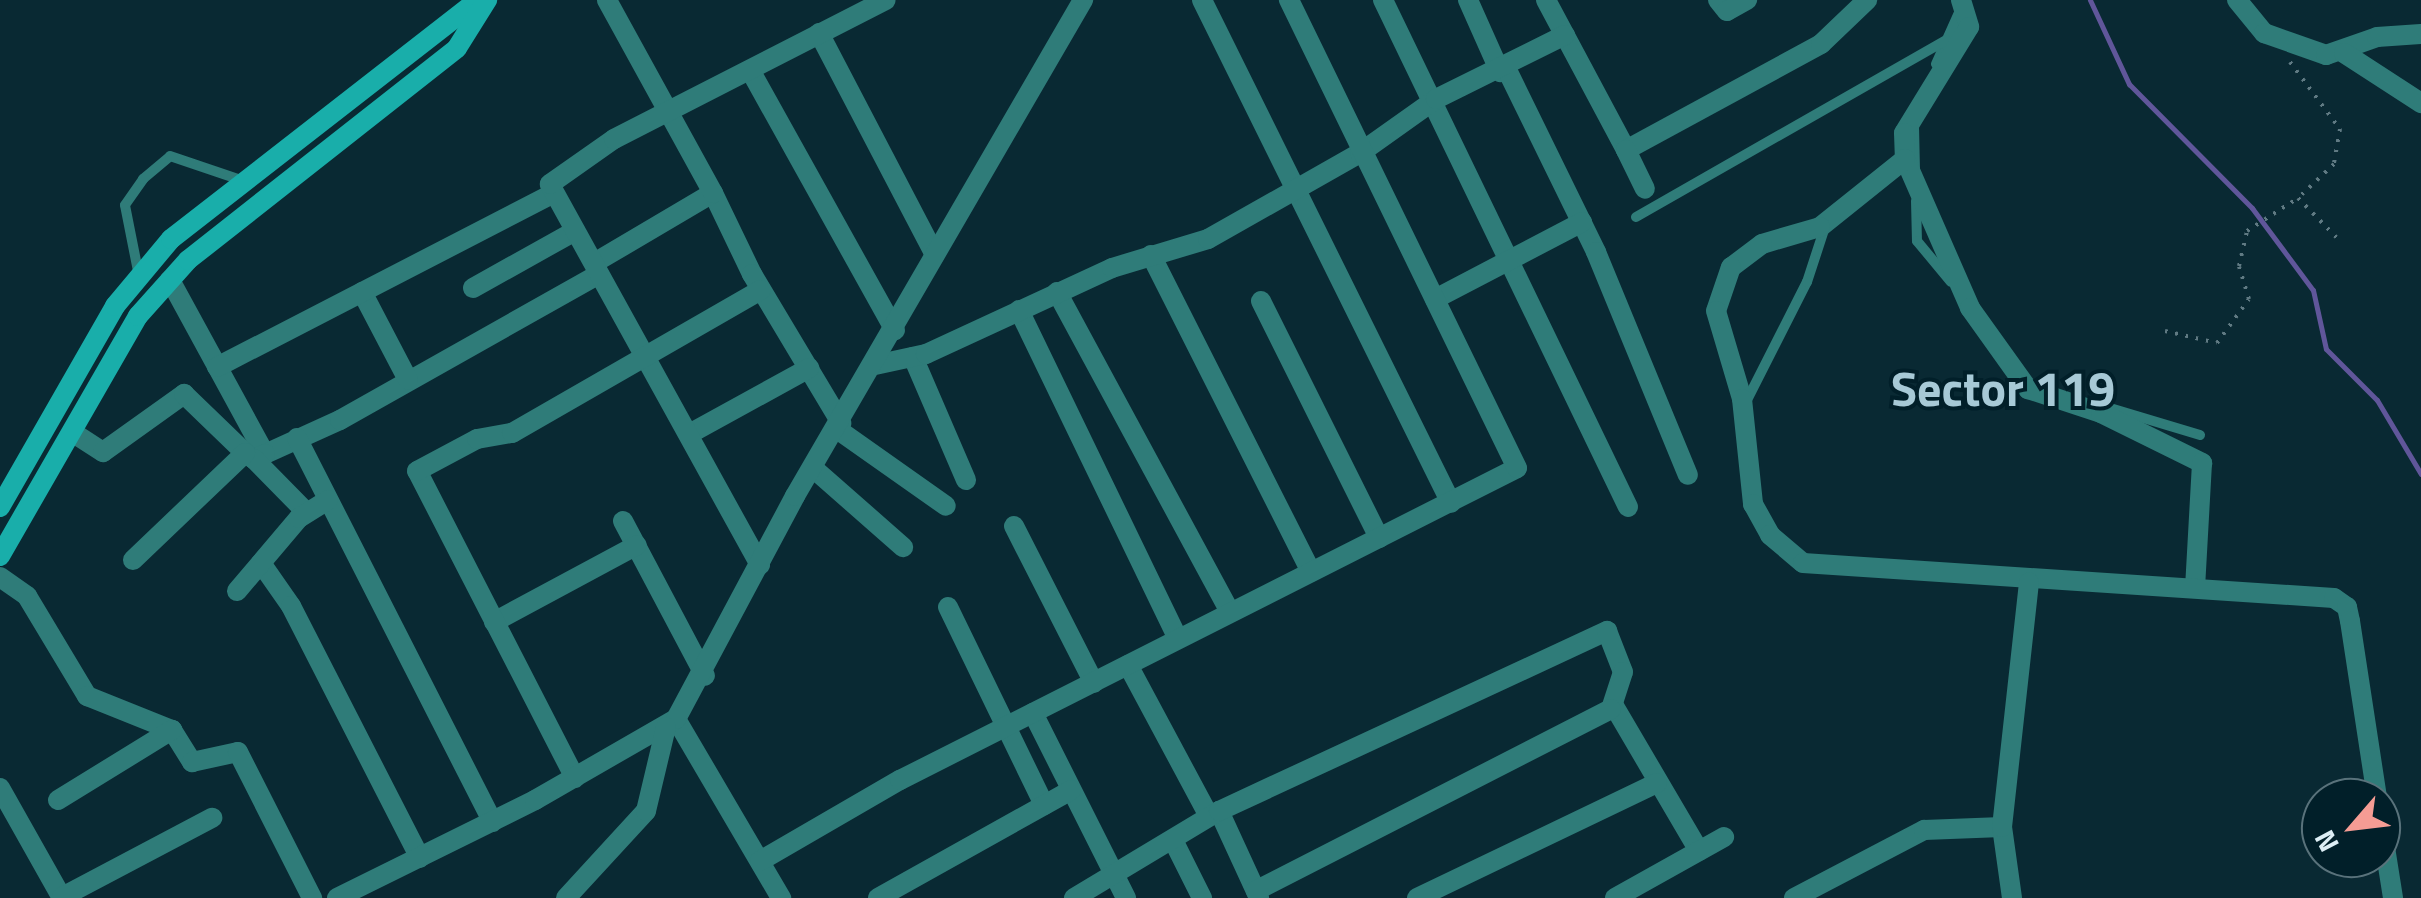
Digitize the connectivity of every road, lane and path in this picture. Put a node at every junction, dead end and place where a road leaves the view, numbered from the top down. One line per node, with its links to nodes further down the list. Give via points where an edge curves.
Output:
1 (478, 0): 31 (main road)
2 (487, 0): 48 (main road, via 457,48)
3 (607, 0): 26 (street)
4 (886, 0): 16 (street)
5 (1083, 0): 44 (street)
6 (1202, 0): 34 (street)
7 (1289, 0): 29 (street)
8 (1382, 0): 24 (street)
9 (1468, 0): 23 (street)
10 (1546, 0): 18 (street)
11 (1718, 0): 12 (street, via 1727,12)
12 (1747, 0)
13 (1867, 0): 28 (street, via 1822,44)
14 (2237, 0): 19 (street)
15 (1963, 1): 20 (lane); 27 (street, via 1970,27)
16 (819, 33): 22 (street); 44 (street)
17 (2421, 34): 21 (street, via 2377,38)
18 (1565, 35): 23 (street); 28 (street)
19 (2273, 38): 21 (street, via 2326,56); 37 (path, via 2340,129 2334,164)
20 (1947, 40): 27 (lane); 38 (lane)
21 (2344, 52): 25 (street)
22 (750, 70): 26 (street); 57 (street)
23 (1503, 70): 24 (street); 40 (street)
24 (1432, 102): 29 (street); 45 (street)
25 (2421, 103)
26 (671, 112): 35 (street, via 560,175 550,184); 36 (street)
27 (1914, 116): 30 (street, via 1901,146); 32 (lane)
28 (1626, 150): 33 (street)
29 (1360, 153): 34 (street); 53 (street)
30 (1905, 159): 32 (street); 39 (street)
31 (244, 180): 47 (main road, via 171,239); 47 (lane, via 170,156 142,180 125,205)
32 (1916, 183): 55 (street)
33 (1645, 189)
34 (1297, 190): 43 (street, via 1208,239); 76 (street)
35 (554, 193): 41 (street); 51 (street)
36 (712, 193): 46 (street); 50 (street)
37 (2298, 198): 42 (path); 58 (path, via 2247,231 2239,266 2249,299 2217,342)
38 (1636, 217)
39 (1828, 220): 65 (lane, via 1807,282); 65 (street, via 1762,244 1730,267 1716,312)
40 (1582, 222): 45 (street); 73 (street)
41 (576, 231): 46 (street); 49 (street)
42 (2341, 242)
43 (1152, 255): 52 (street); 90 (street)
44 (935, 256): 57 (street)
45 (1513, 258): 53 (street); 79 (street)
46 (596, 269): 59 (street); 64 (street)
47 (139, 277): 78 (main road, via 115,306)
48 (170, 280): 62 (street); 67 (main road, via 138,316)
49 (472, 288)
50 (761, 290): 59 (street); 63 (street)
51 (362, 292): 62 (street); 64 (street)
52 (1058, 292): 56 (street); 96 (street)
53 (1435, 298): 76 (street, via 1518,466)
54 (1262, 301): 83 (street)
55 (1968, 303): 69 (lane, via 2035,386); 93 (street, via 2028,389 2101,413 2201,461)
56 (1019, 310): 60 (street); 98 (street)
57 (895, 330): 61 (street)
58 (2165, 331)
59 (643, 354): 68 (street); 97 (street, via 512,433 477,439 417,470)
60 (913, 357): 61 (street); 74 (street)
61 (875, 365): 66 (street)
62 (217, 367): 71 (street)
63 (809, 368): 66 (street); 68 (street)
64 (408, 380): 70 (street)
65 (1742, 409): 92 (street, via 1752,504 1770,536 1803,563)
66 (839, 426): 72 (street); 77 (street)
67 (72, 432): 71 (street, via 103,452 184,394); 86 (main road)
68 (691, 433): 89 (street)
69 (2200, 435)
70 (297, 438): 71 (street); 75 (street)
71 (255, 455): 80 (street); 87 (street)
72 (813, 468): 85 (street); 89 (street)
73 (1688, 475)
74 (966, 480)
75 (328, 500): 80 (street); 116 (street)
76 (1451, 502): 83 (street)
77 (946, 506)
78 (0, 507)
79 (1628, 507)
80 (306, 512): 88 (street)
81 (624, 522): 84 (street)
82 (1014, 526): 101 (street)
83 (1378, 538): 90 (street)
84 (637, 545): 97 (street); 100 (street)
85 (902, 546)
86 (0, 556)
87 (133, 560)
88 (261, 562): 94 (street); 121 (street, via 291,606)
89 (760, 565): 100 (street)
90 (1311, 572): 96 (street)
91 (0, 576): 106 (street, via 27,596 82,693)
92 (2029, 582): 93 (street); 117 (street)
93 (2195, 586): 108 (street, via 2318,594 2347,607)
94 (237, 591)
95 (948, 606): 105 (street)
96 (1230, 612): 98 (street)
97 (494, 622): 107 (street)
98 (1178, 639): 99 (street)
99 (1128, 665): 101 (street); 114 (street)
100 (704, 676): 104 (street)
101 (1094, 683): 103 (street)
102 (1614, 706): 109 (street); 114 (street, via 1622,663 1601,629); 125 (street)
103 (1033, 713): 105 (street); 111 (street)
104 (671, 723): 107 (street); 122 (street); 130 (street, via 646,812)
105 (1008, 728): 113 (street); 122 (street, via 900,780)
106 (172, 730): 112 (street); 127 (street, via 192,762 240,754)
107 (575, 778): 116 (street)
108 (2374, 778)
109 (1657, 783): 120 (street); 136 (street)
110 (0, 788): 126 (street)
111 (1072, 790): 113 (street); 123 (street)
112 (58, 800)
113 (1044, 805): 132 (street)
114 (1214, 814): 119 (street); 125 (street)
115 (212, 818): 126 (street)
116 (492, 822): 121 (street)
117 (2002, 827): 138 (street, via 1924,830); 139 (street)
118 (1724, 838): 120 (street)
119 (1173, 840): 123 (street); 135 (street)
120 (1699, 851): 137 (street)
121 (420, 858): 124 (street)
122 (760, 861): 131 (street)
123 (1114, 876): 133 (street); 134 (street)
124 (381, 877): 128 (street); 129 (street)
125 (1257, 895)
126 (62, 898)
127 (312, 898)
128 (337, 898)
129 (392, 898)
130 (566, 898)
131 (781, 898)
132 (878, 898)
133 (1074, 898)
134 (1126, 898)
135 (1202, 898)
136 (1417, 898)
137 (1615, 898)
138 (1794, 898)
139 (2012, 898)

